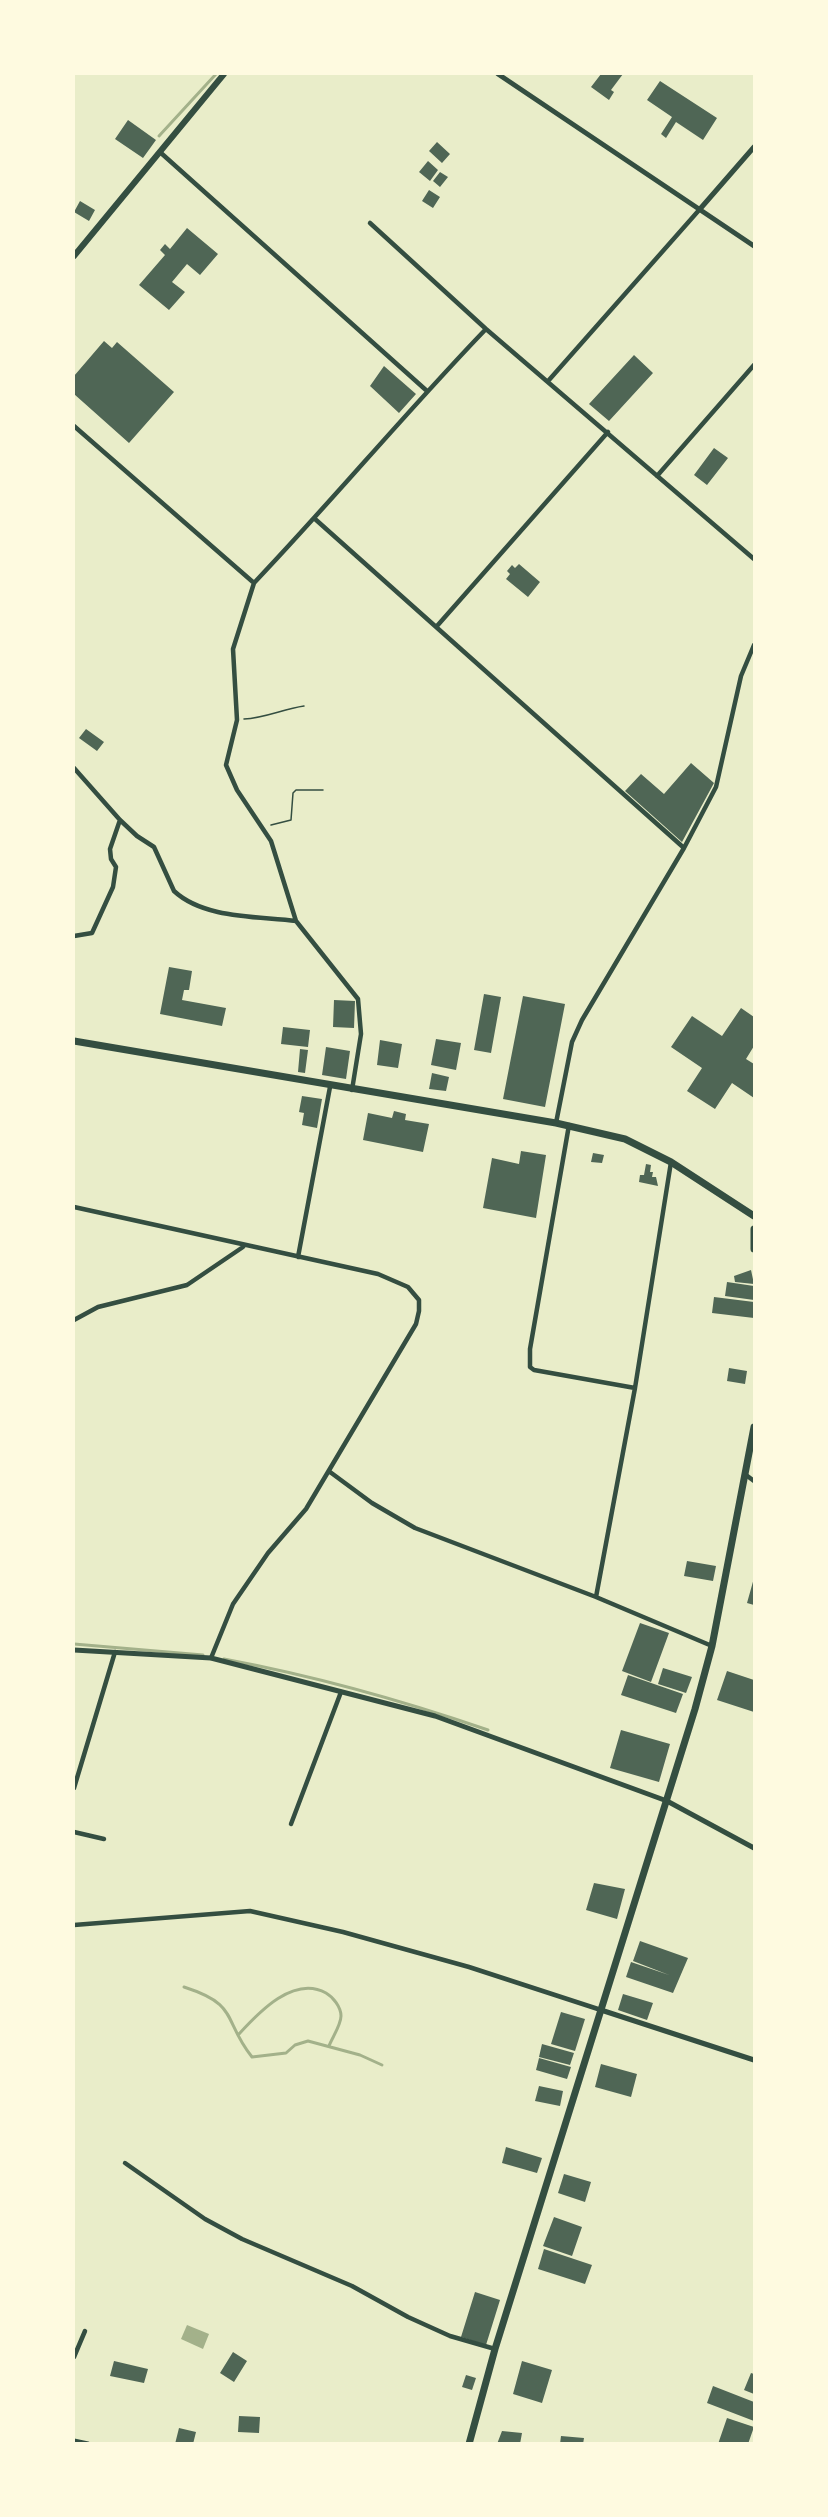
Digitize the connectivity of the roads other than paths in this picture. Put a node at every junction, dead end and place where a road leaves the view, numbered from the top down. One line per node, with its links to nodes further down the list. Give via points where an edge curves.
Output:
1 (224, 74): 4 (main road)
2 (498, 74): 5 (street)
3 (754, 147): 5 (street)
4 (161, 153): 8 (main road); 12 (street)
5 (700, 209): 7 (street); 11 (street)
6 (370, 223): 9 (street)
7 (754, 246)
8 (74, 256)
9 (486, 329): 11 (street); 12 (street)
10 (754, 365): 15 (street)
11 (549, 380): 14 (street)
12 (427, 391): 16 (street)
13 (74, 426): 18 (street)
14 (608, 432): 15 (street); 19 (street)
15 (657, 476): 17 (street)
16 (315, 519): 18 (street); 19 (street)
17 (754, 559)
18 (254, 584): 24 (street, via 233,649 237,720 226,765 271,841)
19 (437, 626): 23 (street)
20 (754, 645): 23 (street, via 741,676 716,787)
21 (74, 768): 22 (street)
22 (120, 820): 24 (street, via 154,847 174,891 187,900 208,909); 25 (street, via 110,849 116,867 113,887 92,933)
23 (684, 848): 29 (street, via 582,1020 572,1042)
24 (297, 921): 28 (street, via 358,999 361,1034)
25 (74, 936)
26 (74, 1041): 27 (main road)
27 (330, 1087): 28 (main road); 37 (street)
28 (352, 1090): 29 (main road)
29 (556, 1123): 30 (main road)
30 (568, 1125): 31 (main road, via 625,1138); 39 (street, via 530,1367)
31 (671, 1162): 33 (main road); 39 (street)
32 (74, 1207): 35 (street)
33 (754, 1216)
34 (754, 1229): 36 (main road)
35 (243, 1246): 37 (street); 38 (street, via 187,1285 98,1308)
36 (754, 1249)
37 (298, 1257): 41 (street, via 395,1281 408,1287 418,1300 416,1324)
38 (74, 1320)
39 (635, 1388): 44 (street)
40 (754, 1427): 42 (main road)
41 (330, 1472): 44 (street, via 415,1528); 48 (street, via 233,1604)
42 (746, 1475): 43 (street); 45 (main road)
43 (754, 1481)
44 (596, 1597): 45 (street)
45 (712, 1646): 51 (main road)
46 (74, 1650): 47 (street)
47 (115, 1652): 48 (street); 50 (street)
48 (211, 1658): 49 (street)
49 (341, 1692): 51 (street, via 435,1716); 52 (street)
50 (74, 1788)
51 (667, 1802): 55 (street); 57 (main road)
52 (291, 1824)
53 (74, 1832): 54 (street)
54 (104, 1839)
55 (754, 1848)
56 (74, 1925): 57 (street, via 250,1911 446,1960)
57 (602, 2010): 58 (street); 61 (main road)
58 (754, 2060)
59 (125, 2163): 61 (street, via 205,2219 242,2239 352,2286 450,2336)
60 (85, 2331): 62 (street)
61 (495, 2349): 65 (main road)
62 (74, 2357)
63 (74, 2441): 64 (street)
64 (88, 2444)
65 (469, 2444)

